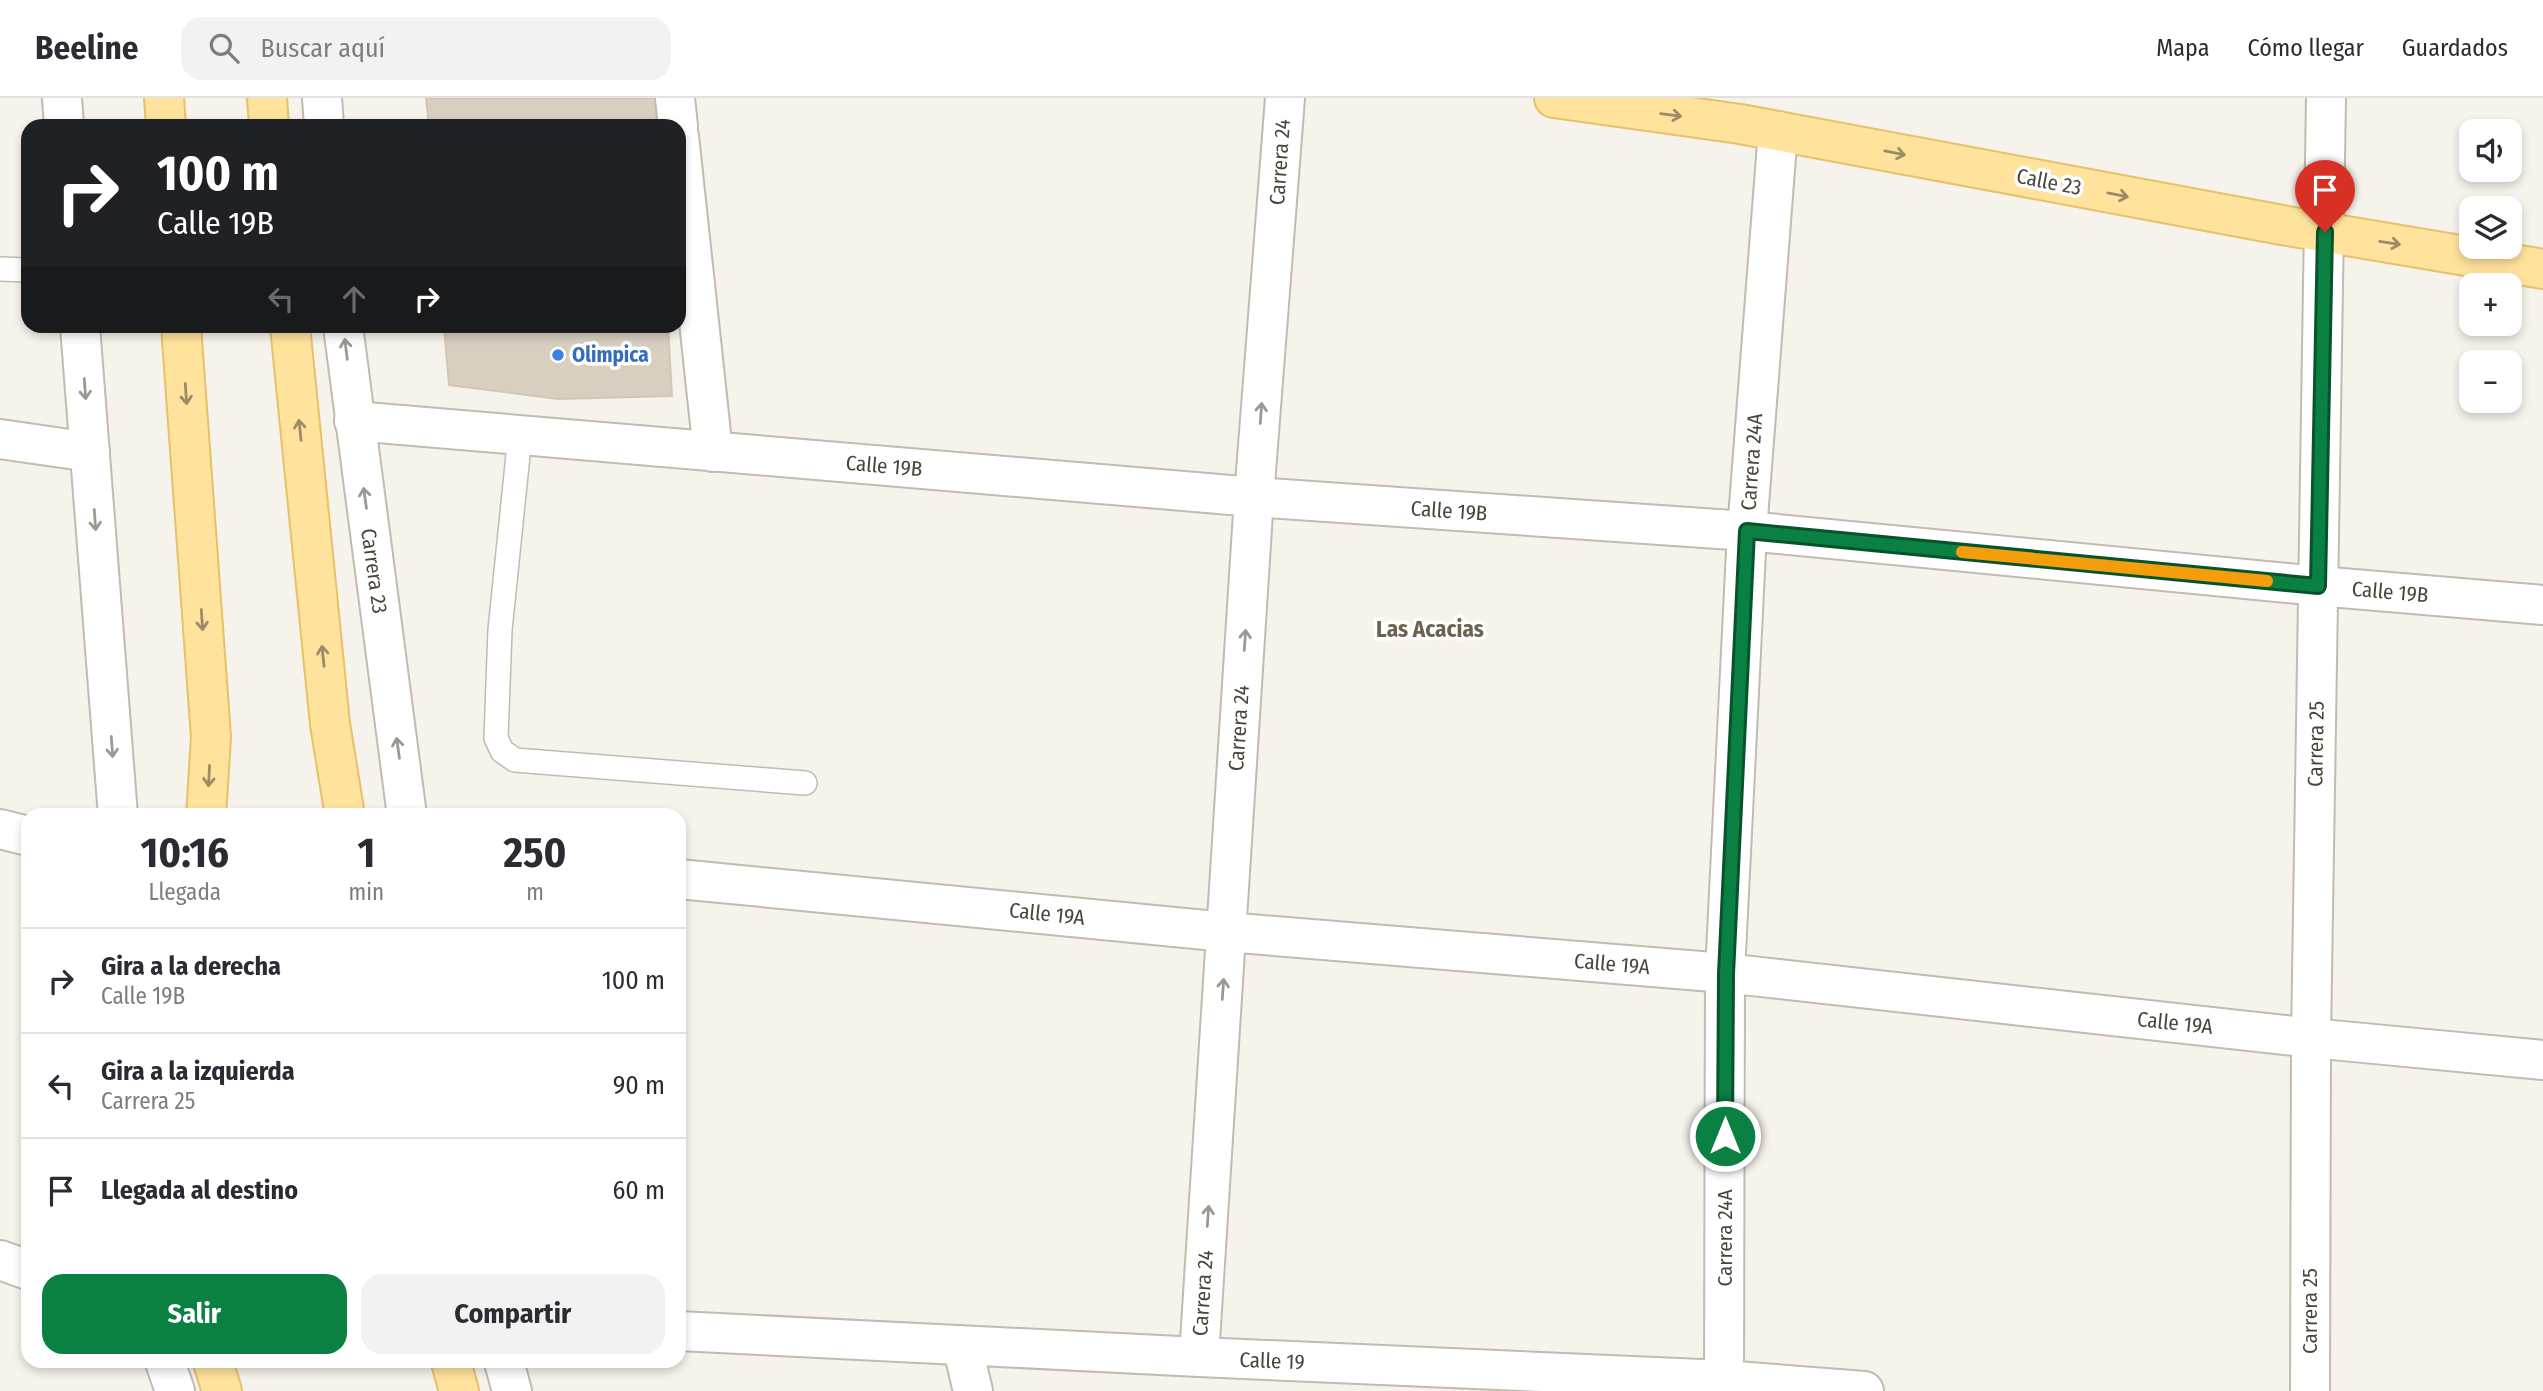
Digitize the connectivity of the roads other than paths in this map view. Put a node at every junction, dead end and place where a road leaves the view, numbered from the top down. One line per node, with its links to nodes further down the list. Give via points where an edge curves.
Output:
1 (62, 98): 9 (street)
2 (164, 98): 10 (main road)
3 (267, 98): 11 (main road)
4 (322, 98): 12 (street)
5 (675, 98): 13 (street)
6 (1285, 98): 29 (street, Carrera 24, one-way to 6)
7 (1555, 98): 14 (main road, Calle 23, one-way to 14)
8 (2326, 98): 16 (street, Carrera 25)
9 (64, 119)
10 (166, 119)
11 (269, 119)
12 (324, 119)
13 (677, 119)
14 (1778, 131): 16 (main road, Calle 23, one-way to 16); 30 (street, Carrera 24A)
15 (686, 201): 28 (street)
16 (2325, 232): 18 (main road, Calle 23, one-way to 18); 31 (street, Carrera 25)
17 (0, 269): 19 (lane)
18 (2543, 269)
19 (21, 270)
20 (81, 333): 27 (street, one-way to 27)
21 (182, 333): 35 (main road, one-way to 35, via 211,737)
22 (290, 333): 36 (main road, one-way to 22, via 330,724)
23 (345, 333): 24 (street, Carrera 23, one-way to 23)
24 (355, 421): 25 (street, Calle 19B); 37 (street, Carrera 23, one-way to 24)
25 (518, 436): 28 (street, Calle 19B); 33 (lane, via 500,630 496,738 502,751 516,760)
26 (0, 439): 27 (street)
27 (90, 452): 34 (street, one-way to 34)
28 (713, 452): 29 (street, Calle 19B)
29 (1254, 497): 30 (street, Calle 19B); 41 (street, Carrera 24, one-way to 29)
30 (1747, 531): 31 (street, Calle 19B); 42 (street, Carrera 24A)
31 (2318, 586): 32 (street, Calle 19B); 43 (street, Carrera 25)
32 (2543, 605)
33 (805, 783)
34 (117, 808)
35 (207, 808)
36 (344, 808)
37 (406, 808)
38 (0, 829): 39 (street)
39 (21, 834)
40 (686, 879): 41 (street, Calle 19A)
41 (1226, 932): 42 (street, Calle 19A); 49 (street, Carrera 24, one-way to 41)
42 (1726, 974): 43 (street, Calle 19A); 54 (street, Carrera 24A)
43 (2311, 1038): 44 (street, Calle 19A); 61 (street, Carrera 25)
44 (2543, 1060)
45 (0, 1260): 46 (street)
46 (21, 1268)
47 (686, 1331): 48 (street, Calle 19)
48 (962, 1345): 49 (street, Calle 19); 59 (street)
49 (1199, 1357): 54 (street, Calle 19)
50 (167, 1368): 55 (street)
51 (215, 1368): 56 (main road)
52 (453, 1368): 57 (main road)
53 (506, 1368): 58 (street)
54 (1723, 1386): 60 (street, Calle 19)
55 (174, 1391)
56 (222, 1391)
57 (459, 1391)
58 (512, 1391)
59 (973, 1391)
60 (1864, 1391)
61 (2310, 1391)

